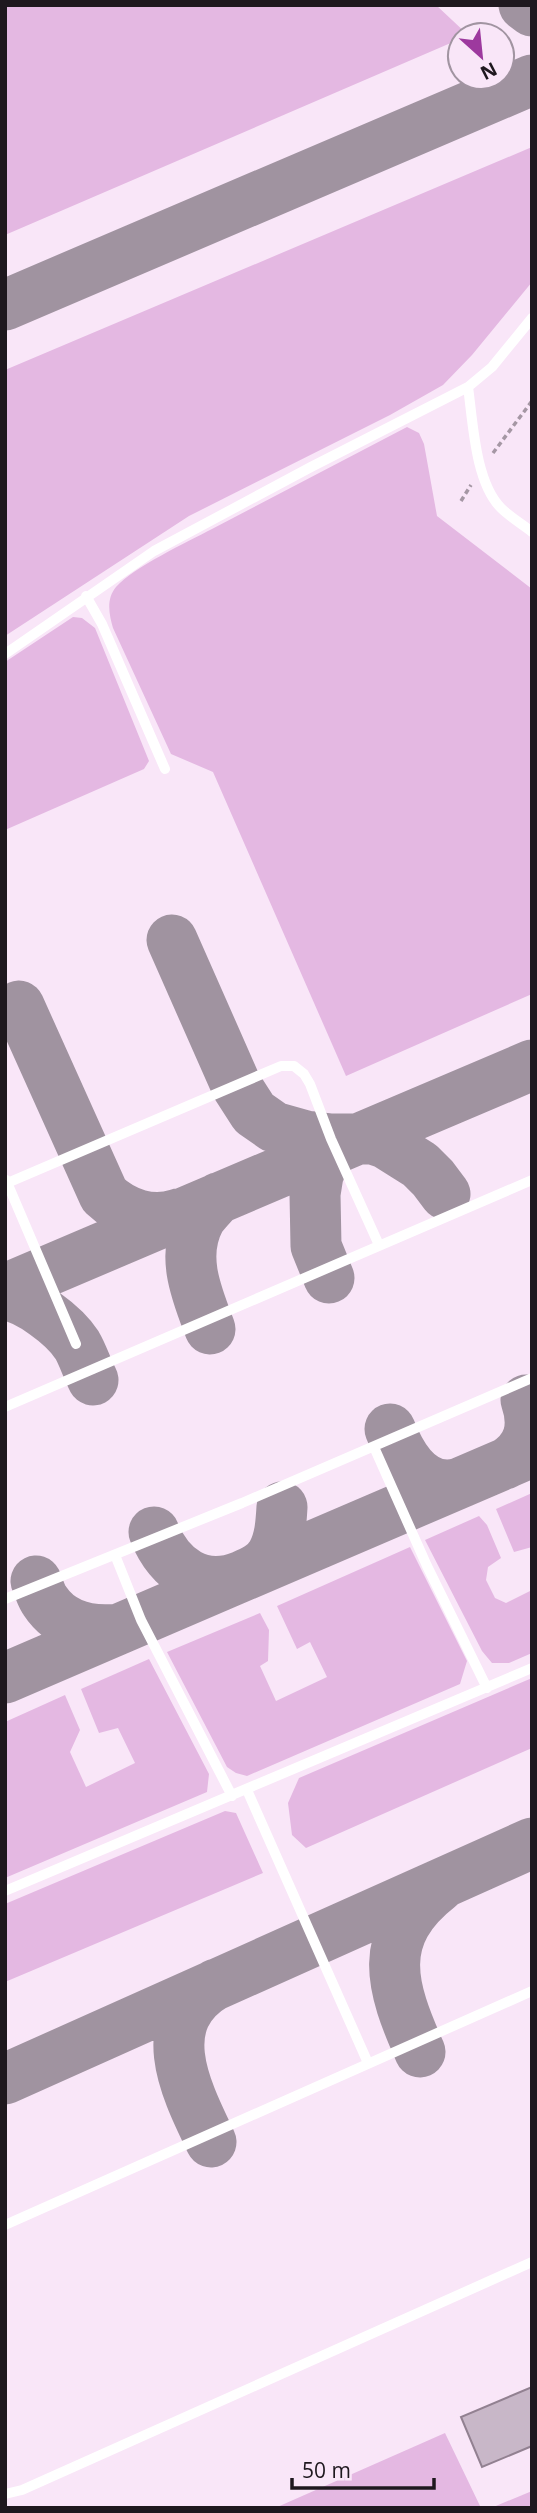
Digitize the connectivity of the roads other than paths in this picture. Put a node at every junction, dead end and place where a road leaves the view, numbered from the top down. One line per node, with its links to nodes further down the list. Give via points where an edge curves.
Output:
1 (532, 318): 2 (lane, via 492,367)
2 (468, 387): 3 (lane, via 488,488 500,508); 4 (lane, via 153,551)
3 (532, 532)
4 (86, 596): 5 (lane); 6 (lane)
5 (5, 654)
6 (165, 769)
7 (532, 1180): 9 (lane)
8 (6, 1182): 9 (lane, via 281,1066 294,1066 310,1084); 10 (lane)
9 (379, 1245): 12 (lane)
10 (76, 1344)
11 (532, 1378): 13 (lane)
12 (5, 1407)
13 (374, 1447): 14 (lane); 17 (lane)
14 (115, 1555): 15 (lane); 19 (lane, via 141,1620)
15 (5, 1599)
16 (532, 1668): 17 (lane)
17 (487, 1688): 18 (lane)
18 (247, 1790): 19 (lane); 22 (lane)
19 (232, 1796): 20 (lane)
20 (5, 1891)
21 (532, 1991): 22 (lane)
22 (368, 2063): 23 (lane)
23 (5, 2225)
24 (532, 2262): 25 (lane)
25 (5, 2494)

